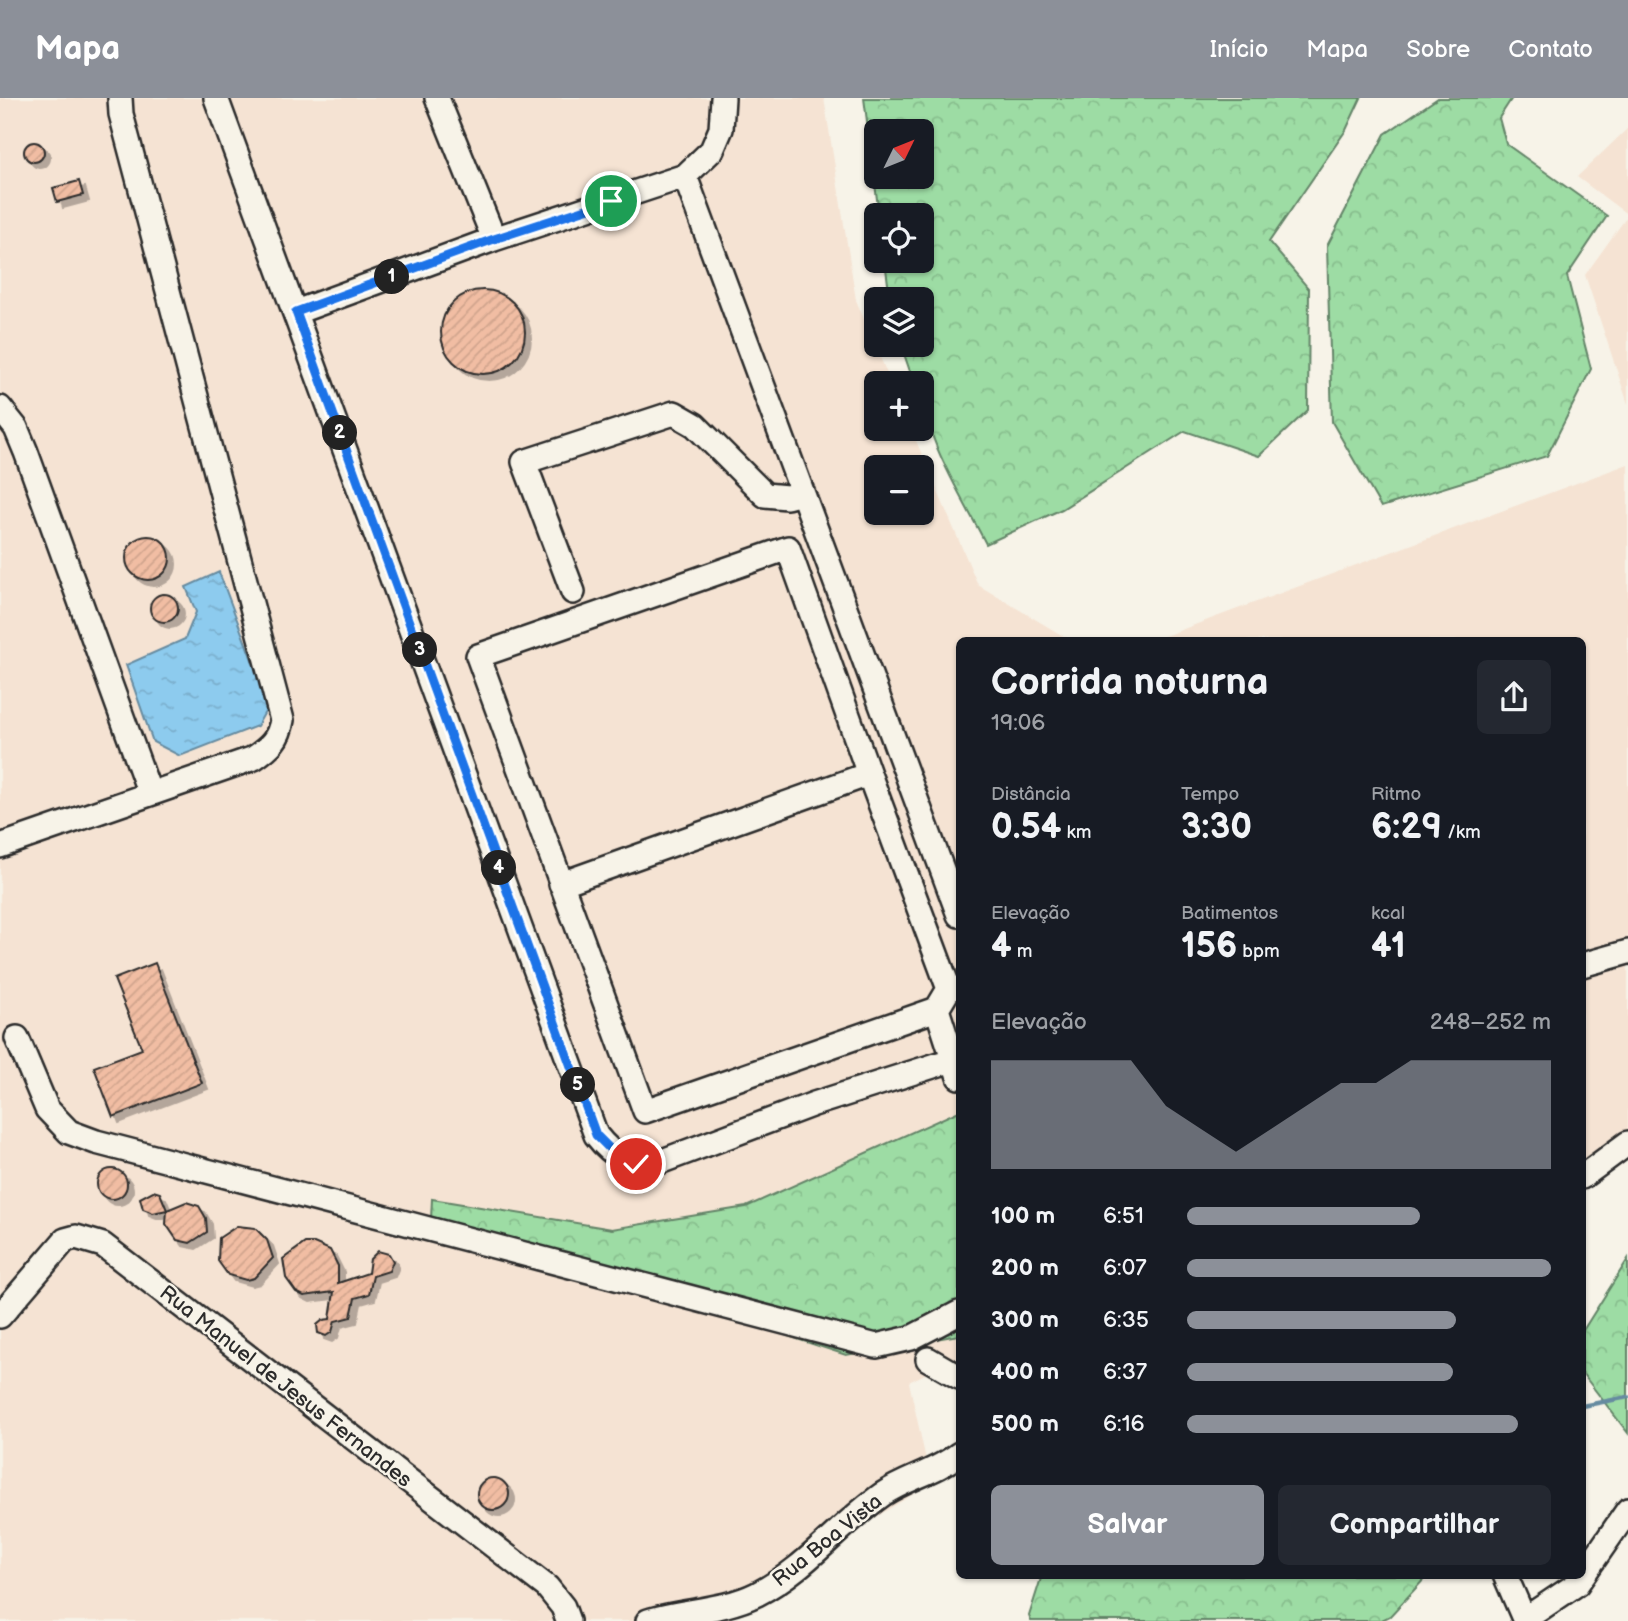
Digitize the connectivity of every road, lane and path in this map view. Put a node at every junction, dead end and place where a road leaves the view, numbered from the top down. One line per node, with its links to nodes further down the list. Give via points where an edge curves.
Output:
1 (120, 98): 12 (street, via 155,252 282,720 280,734 254,758)
2 (216, 98): 7 (street)
3 (438, 98): 6 (street)
4 (723, 98): 5 (street, via 721,130 712,150)
5 (685, 176): 6 (street); 9 (street)
6 (494, 239): 7 (street)
7 (296, 312): 21 (street, via 596,1135 608,1150 636,1164 657,1163 814,1104)
8 (0, 408): 12 (street, via 16,428 26,452)
9 (802, 494): 10 (street, via 765,495 695,425 674,413 524,462); 15 (street)
10 (573, 592)
11 (869, 774): 14 (street); 14 (street, via 788,548 478,656); 18 (street, via 949,989)
12 (150, 794): 13 (street)
13 (0, 846)
14 (561, 884): 18 (street, via 645,1111)
15 (956, 907)
16 (1628, 952): 17 (street)
17 (1586, 964)
18 (937, 1009): 20 (street)
19 (18, 1038): 24 (street, via 47,1109 69,1132 96,1142 876,1346 911,1338)
20 (956, 1061)
21 (956, 1064)
22 (1628, 1143): 23 (street)
23 (1586, 1174)
24 (956, 1315)
25 (0, 1316): 34 (street, Rua Manuel de Jesus Fernandes, via 65,1240 76,1237 103,1245 547,1587)
26 (928, 1359): 27 (street)
27 (956, 1375)
28 (956, 1456): 35 (street, Rua Boa Vista, via 886,1492 850,1518 810,1557 755,1594)
29 (1628, 1510): 30 (street)
30 (1586, 1571)
31 (1507, 1579): 33 (street)
32 (1580, 1579): 33 (street)
33 (1525, 1620)
34 (568, 1621)
35 (648, 1621)

